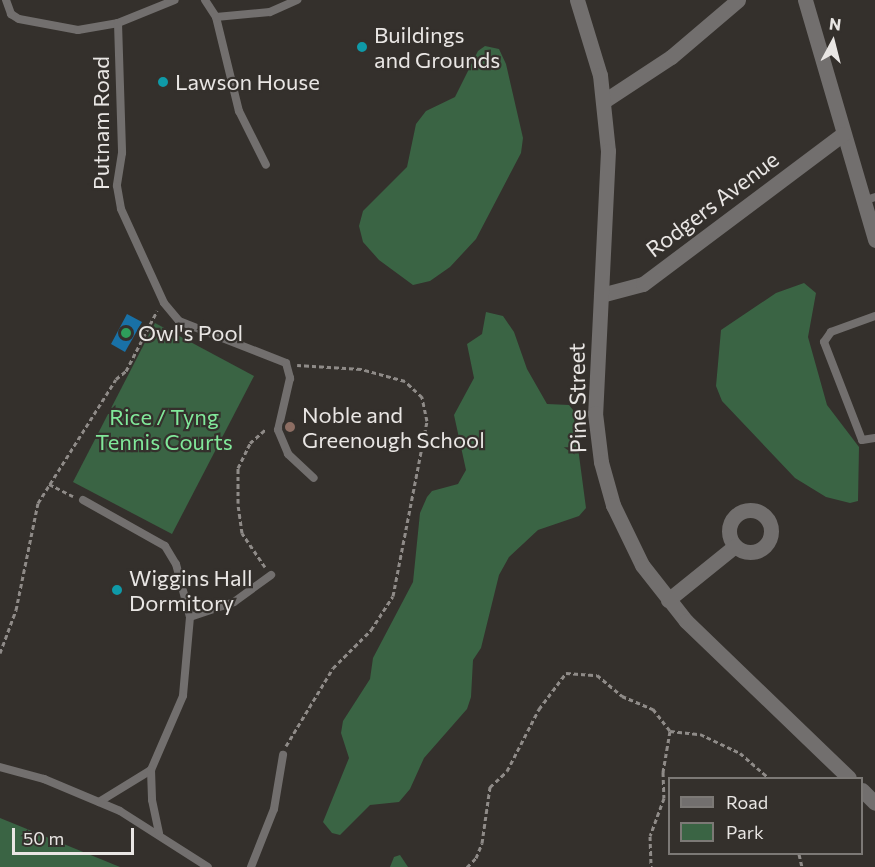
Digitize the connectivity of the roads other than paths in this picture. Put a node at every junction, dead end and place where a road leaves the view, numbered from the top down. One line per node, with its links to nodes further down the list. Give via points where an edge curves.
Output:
1 (6, 0): 9 (lane, via 11,14 43,25 78,30)
2 (175, 0): 9 (lane)
3 (205, 0): 8 (lane)
4 (297, 0): 8 (lane, via 270,12)
5 (577, 0): 10 (street, Pine Street, via 594,50)
6 (738, 0): 10 (street, via 664,62)
7 (804, 0): 11 (street)
8 (216, 17): 12 (lane, via 239,111)
9 (118, 23): 18 (lane, Putnam Road, via 122,153 118,198 164,303 189,327 286,363 290,378 277,420 288,454)
10 (604, 101): 15 (street, Pine Street, via 608,177)
11 (843, 134): 13 (street); 15 (street, Rodgers Avenue, via 643,284)
12 (266, 165)
13 (869, 199): 14 (street)
14 (875, 240)
15 (601, 295): 22 (street, Pine Street, via 596,388 601,462 631,546)
16 (875, 315): 17 (lane, via 831,332 824,342 862,440)
17 (875, 438)
18 (314, 478)
19 (83, 500): 23 (lane, via 165,546 176,564)
20 (735, 546): 22 (street)
21 (271, 575): 23 (lane, via 234,602)
22 (668, 600): 27 (street, Pine Street)
23 (190, 617): 26 (lane, via 183,696)
24 (283, 755): 33 (lane, via 274,809)
25 (0, 767): 29 (lane, via 44,779)
26 (151, 770): 29 (lane); 31 (lane)
27 (848, 777)
28 (863, 792): 30 (street)
29 (99, 802): 31 (lane)
30 (875, 803)
31 (159, 833): 32 (lane)
32 (208, 867)
33 (251, 867)

